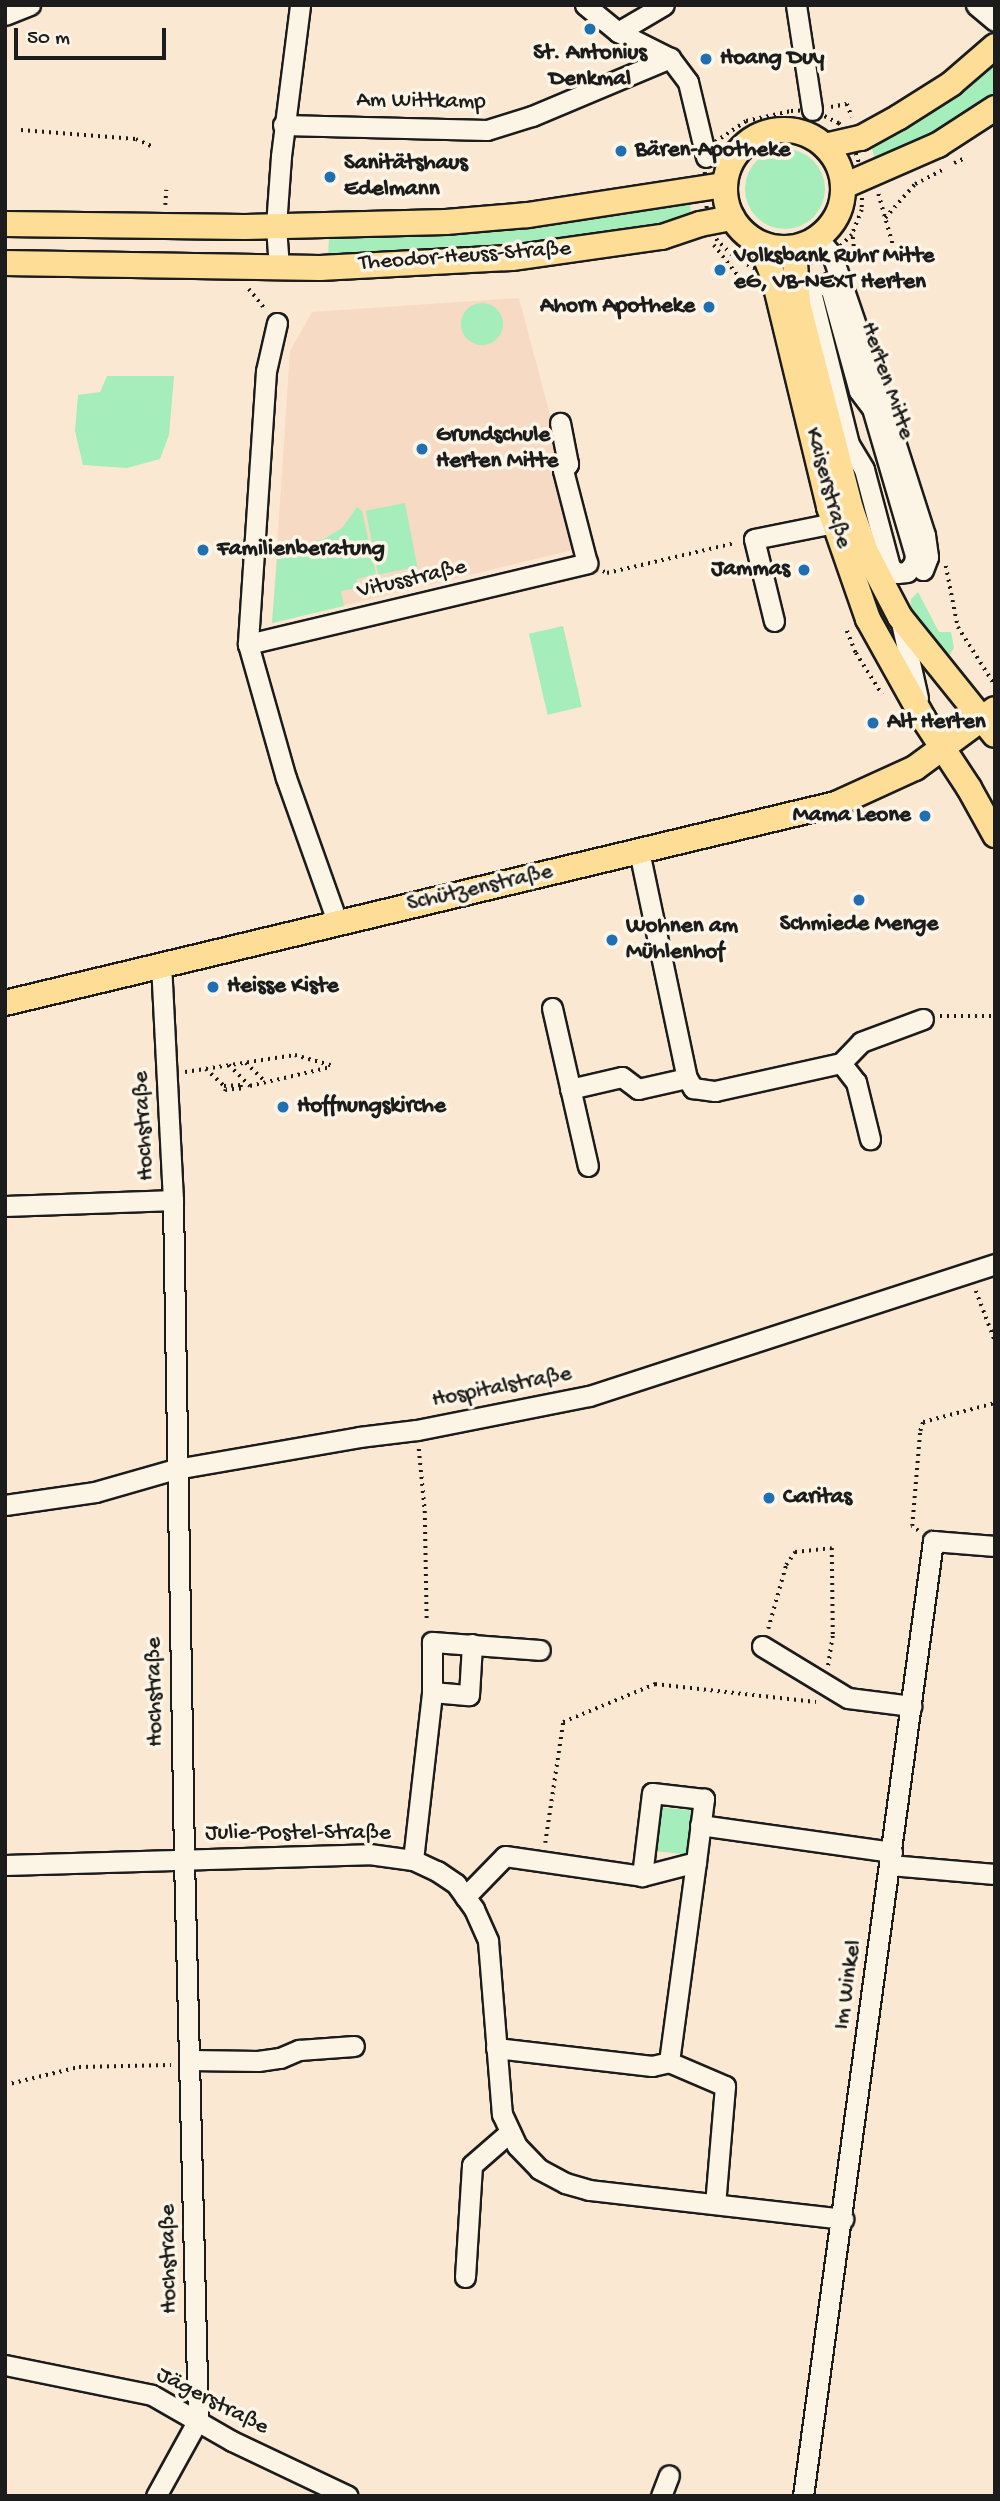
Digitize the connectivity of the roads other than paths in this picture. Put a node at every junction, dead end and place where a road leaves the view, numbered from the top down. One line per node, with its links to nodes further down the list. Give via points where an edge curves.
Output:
1 (30, 5): 7 (street)
2 (300, 5): 14 (street)
3 (585, 5): 9 (street)
4 (664, 5): 9 (street)
5 (796, 5): 13 (street)
6 (975, 5): 8 (street)
7 (5, 15)
8 (995, 21)
9 (618, 32): 11 (street)
10 (995, 46): 15 (main road, via 951,84 880,128)
11 (670, 58): 14 (street, Am Wittkamp, via 487,131); 16 (street, via 688,82)
12 (995, 108): 17 (main road, via 938,145)
13 (812, 110)
14 (283, 125): 21 (street)
15 (825, 146): 17 (main road); 18 (main road, via 808,135 769,131 739,150)
16 (706, 157)
17 (854, 182): 23 (main road, via 831,224)
18 (713, 186): 19 (main road); 21 (main road, Theodor-Heuss-Straße, via 528,215)
19 (720, 220): 22 (main road); 26 (main road, Theodor-Heuss-Straße, via 662,237 512,258)
20 (5, 224): 21 (main road, Theodor-Heuss-Straße)
21 (276, 226): 26 (street)
22 (761, 246): 24 (main road); 29 (main road, Kaiserstraße)
23 (825, 246): 24 (main road); 30 (street, via 925,535 928,557 921,575)
24 (794, 259): 30 (street, via 857,482); 31 (main road, Kaiserstraße, via 797,304 851,509 866,552)
25 (5, 263): 26 (main road, Theodor-Heuss-Straße)
26 (279, 268)
27 (277, 323): 33 (street, via 266,371)
28 (560, 423): 33 (street, Vitusstraße, via 568,464 563,470 587,563)
29 (834, 523): 32 (street, via 754,539); 34 (main road, Kaiserstraße, via 868,619)
30 (892, 577): 30 (street, Herten Mitte, via 864,469 849,444 810,288 829,283 859,391 872,408 915,555 907,572); 31 (street)
31 (900, 617): 34 (street, Kaiserstraße); 35 (main road, Kaiserstraße)
32 (774, 621)
33 (248, 644): 39 (street, via 286,778)
34 (923, 719): 36 (main road, Kaiserstraße)
35 (991, 721): 36 (main road, Schützenstraße)
36 (943, 748): 37 (main road, Kaiserstraße); 38 (main road, Schützenstraße, via 915,768 845,801)
37 (995, 835)
38 (639, 851): 39 (main road, Schützenstraße); 45 (street)
39 (338, 921): 40 (main road, Schützenstraße)
40 (160, 964): 41 (main road, Schützenstraße); 49 (street, Hochstraße)
41 (5, 1003)
42 (552, 1008): 46 (street)
43 (928, 1017): 44 (street, via 860,1042)
44 (841, 1063): 45 (street, via 715,1091 694,1088); 47 (street, via 856,1082)
45 (687, 1078): 46 (street, via 638,1089 622,1077)
46 (570, 1089): 48 (street)
47 (870, 1139)
48 (588, 1166)
49 (173, 1200): 50 (street); 52 (street, Hochstraße)
50 (5, 1206)
51 (995, 1264): 52 (street, Hospitalstraße, via 589,1396 417,1430)
52 (176, 1469): 53 (street, Hospitalstraße, via 94,1492); 61 (street, Hochstraße)
53 (5, 1505)
54 (995, 1546): 59 (street, Im Winkel, via 933,1541)
55 (472, 1644): 57 (street); 58 (street, via 469,1695); 58 (street, Julie-Postel-Straße, via 432,1642)
56 (762, 1646): 59 (street, via 822,1694)
57 (540, 1650)
58 (432, 1692): 63 (street, Julie-Postel-Straße)
59 (911, 1706): 62 (street, Im Winkel)
60 (700, 1825): 62 (street); 64 (street); 67 (street, via 704,1799 652,1793)
61 (184, 1858): 63 (street, Julie-Postel-Straße, via 369,1854); 65 (street, Julie-Postel-Straße); 71 (street, Hochstraße)
62 (891, 1858): 66 (street); 75 (street, Im Winkel)
63 (413, 1860): 68 (street, Julie-Postel-Straße, via 438,1871)
64 (696, 1863): 67 (street); 72 (street)
65 (5, 1865)
66 (995, 1874)
67 (642, 1876): 68 (street, via 505,1856)
68 (465, 1897): 70 (street, Julie-Postel-Straße, via 488,1941)
69 (354, 2046): 71 (street, via 299,2050 258,2061)
70 (496, 2048): 72 (street, via 652,2066); 73 (street, Julie-Postel-Straße, via 502,2114)
71 (190, 2062): 78 (street, Hochstraße)
72 (669, 2062): 74 (street, via 725,2086)
73 (510, 2132): 74 (street, Julie-Postel-Straße, via 539,2169 565,2183 589,2190); 76 (street, via 472,2165)
74 (715, 2204): 75 (street, Julie-Postel-Straße)
75 (843, 2219): 83 (street, Im Winkel)
76 (465, 2277)
77 (5, 2365): 78 (street, Jägerstraße, via 152,2395)
78 (198, 2420): 80 (street); 81 (street, Jägerstraße)
79 (669, 2475): 82 (street)
80 (156, 2496)
81 (348, 2496)
82 (661, 2496)
83 (803, 2496)

